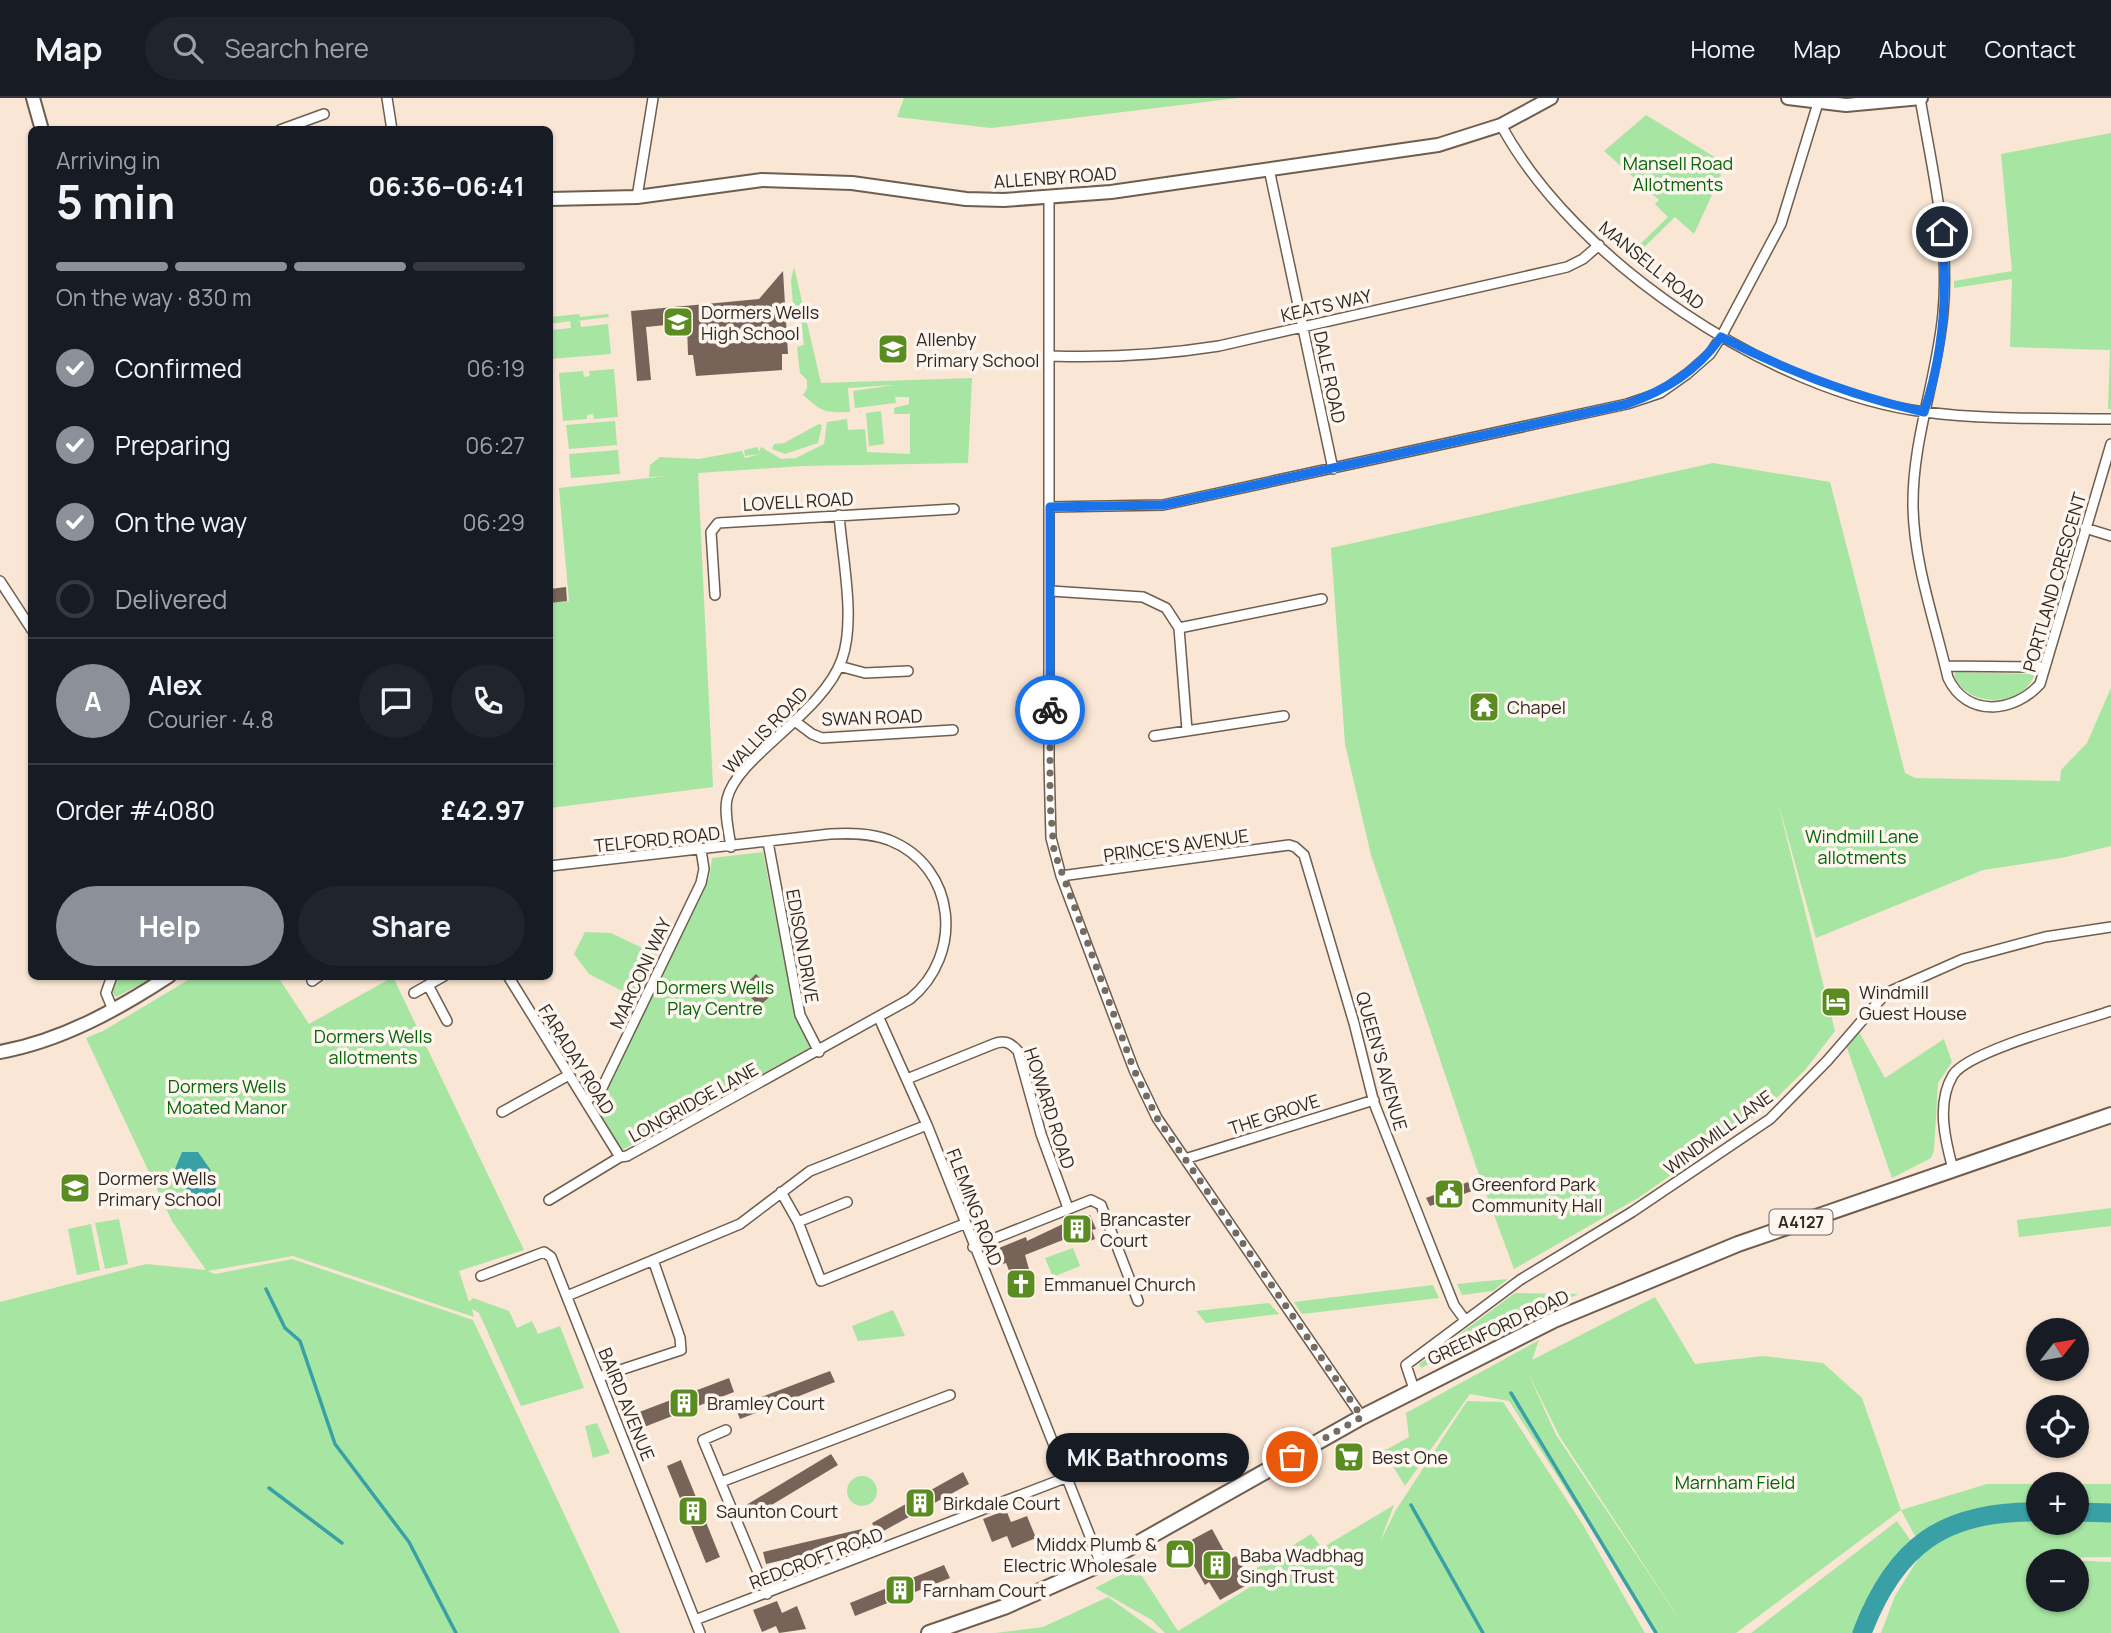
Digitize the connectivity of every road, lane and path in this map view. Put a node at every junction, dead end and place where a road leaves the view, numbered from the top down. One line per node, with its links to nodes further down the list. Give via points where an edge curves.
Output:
1 (33, 98): 10 (street)
2 (387, 98): 12 (street)
3 (653, 98): 14 (street)
4 (1551, 98): 9 (street, ALLENBY ROAD)
5 (1787, 98): 7 (street)
6 (1921, 98): 7 (street); 21 (street, PORTLAND CRESCENT, via 1942,232 1945,285 1939,343)
7 (1818, 103): 19 (street, via 1781,224)
8 (324, 114): 11 (street)
9 (1501, 125): 13 (street, ALLENBY ROAD, via 1438,145); 17 (street, MANSELL ROAD, via 1537,178)
10 (41, 126)
11 (291, 126)
12 (391, 126)
13 (1269, 169): 15 (street, ALLENBY ROAD); 18 (street, DALE ROAD)
14 (637, 197): 15 (street, ALLENBY ROAD, via 762,180 852,183 966,199); 16 (street, ALLENBY ROAD)
15 (1049, 198): 20 (street)
16 (553, 199)
17 (1599, 245): 18 (street, KEATS WAY, via 1567,267); 19 (street, MANSELL ROAD, via 1670,303)
18 (1303, 327): 20 (street, KEATS WAY, via 1161,355); 24 (street, DALE ROAD)
19 (1721, 337): 21 (street, MANSELL ROAD, via 1840,390); 24 (street, via 1710,354 1660,393)
20 (1051, 356): 25 (street)
21 (1924, 412): 22 (street, MANSELL ROAD); 37 (street, PORTLAND CRESCENT, via 1915,466 1914,526)
22 (2111, 419)
23 (2111, 444): 28 (street, PORTLAND CRESCENT)
24 (1333, 469): 25 (street, via 1163,505)
25 (1050, 507): 31 (street)
26 (954, 509): 27 (street, LOVELL ROAD)
27 (839, 515): 32 (street, LOVELL ROAD, via 718,523 711,532); 36 (street, WALLIS ROAD, via 848,627)
28 (2085, 528): 29 (street); 38 (street, PORTLAND CRESCENT)
29 (2111, 536)
30 (0, 581): 34 (street)
31 (1051, 591): 35 (street, via 1143,597 1166,608); 50 (street, via 1051,838)
32 (715, 595)
33 (1322, 598): 35 (street)
34 (28, 624)
35 (1179, 628): 43 (street)
36 (839, 666): 39 (street, via 865,673); 41 (street, WALLIS ROAD)
37 (1945, 666): 38 (street); 38 (street, PORTLAND CRESCENT, via 1954,690 1992,708 2008,706 2032,693)
38 (2045, 667)
39 (908, 671)
40 (1284, 716): 43 (street)
41 (796, 722): 42 (street, SWAN ROAD, via 822,738); 46 (street, WALLIS ROAD, via 748,766 731,790 726,802)
42 (953, 730)
43 (1187, 730): 44 (street)
44 (1154, 736)
45 (768, 842): 46 (street, TELFORD ROAD); 60 (street, TELFORD ROAD, via 845,834 880,837 906,850 934,879 947,917 937,965 916,994); 63 (street, EDISON DRIVE, via 800,1015)
46 (731, 847): 48 (street, TELFORD ROAD)
47 (1295, 847): 50 (street, PRINCE'S AVENUE); 66 (street, QUEEN'S AVENUE, via 1308,864)
48 (701, 850): 49 (street, TELFORD ROAD); 67 (street, MARCONI WAY, via 701,883 607,1079)
49 (553, 866)
50 (1061, 876): 72 (street, via 1134,1070 1157,1118)
51 (2111, 927): 85 (street, WINDMILL LANE, via 2045,937 1963,959 1886,993 1770,1119)
52 (111, 980): 58 (street, via 106,993)
53 (162, 980): 58 (street)
54 (437, 980): 56 (street)
55 (510, 980): 64 (street, FARADAY ROAD)
56 (428, 985): 57 (street); 61 (street)
57 (414, 993)
58 (113, 1010): 62 (street, via 50,1039)
59 (2111, 1011): 73 (street, via 1994,1050 1958,1068 1946,1093 1944,1128)
60 (879, 1018): 63 (street, LONGRIDGE LANE); 65 (street, FLEMING ROAD)
61 (447, 1021)
62 (0, 1052)
63 (819, 1052): 71 (street, LONGRIDGE LANE)
64 (569, 1075): 67 (street, FARADAY ROAD); 68 (street)
65 (907, 1079): 70 (street, FLEMING ROAD); 77 (street, HOWARD ROAD, via 1002,1041 1012,1043)
66 (1374, 1100): 72 (street, THE GROVE); 85 (street, QUEEN'S AVENUE, via 1454,1305)
67 (586, 1101): 71 (street, FARADAY ROAD)
68 (502, 1112)
69 (2111, 1115): 73 (main road, GREENFORD ROAD / A4127)
70 (927, 1125): 74 (street, via 810,1171); 79 (street, FLEMING ROAD)
71 (620, 1157): 75 (street, LONGRIDGE LANE)
72 (1185, 1159): 89 (street)
73 (1953, 1169): 87 (main road, GREENFORD ROAD / A4127, via 1712,1255 1554,1320)
74 (781, 1192): 78 (street); 81 (street, via 740,1224)
75 (549, 1200)
76 (847, 1202): 78 (street)
77 (1068, 1209): 80 (street); 84 (street, via 1091,1200 1101,1205)
78 (798, 1222): 79 (street, via 821,1281)
79 (964, 1224): 80 (street, FLEMING ROAD)
80 (973, 1247): 91 (street, FLEMING ROAD)
81 (653, 1260): 83 (street); 86 (street, via 681,1350)
82 (481, 1276): 83 (street, BAIRD AVENUE, via 544,1252 551,1257)
83 (567, 1296): 86 (street, BAIRD AVENUE)
84 (1138, 1301)
85 (1465, 1320): 87 (street, WINDMILL LANE, via 1406,1364)
86 (599, 1377): 95 (street, BAIRD AVENUE)
87 (1414, 1389): 89 (main road, GREENFORD ROAD / A4127)
88 (950, 1395): 92 (street)
89 (1362, 1417): 93 (main road, GREENFORD ROAD / A4127)
90 (726, 1430): 92 (street, via 703,1440)
91 (1065, 1478): 93 (street, FLEMING ROAD); 94 (street, REDCROFT ROAD)
92 (721, 1482): 94 (street)
93 (1101, 1564): 97 (main road, GREENFORD ROAD / A4127, via 1004,1607)
94 (767, 1594): 95 (street, REDCROFT ROAD)
95 (695, 1620): 96 (street, BAIRD AVENUE)
96 (700, 1633)
97 (929, 1633)

